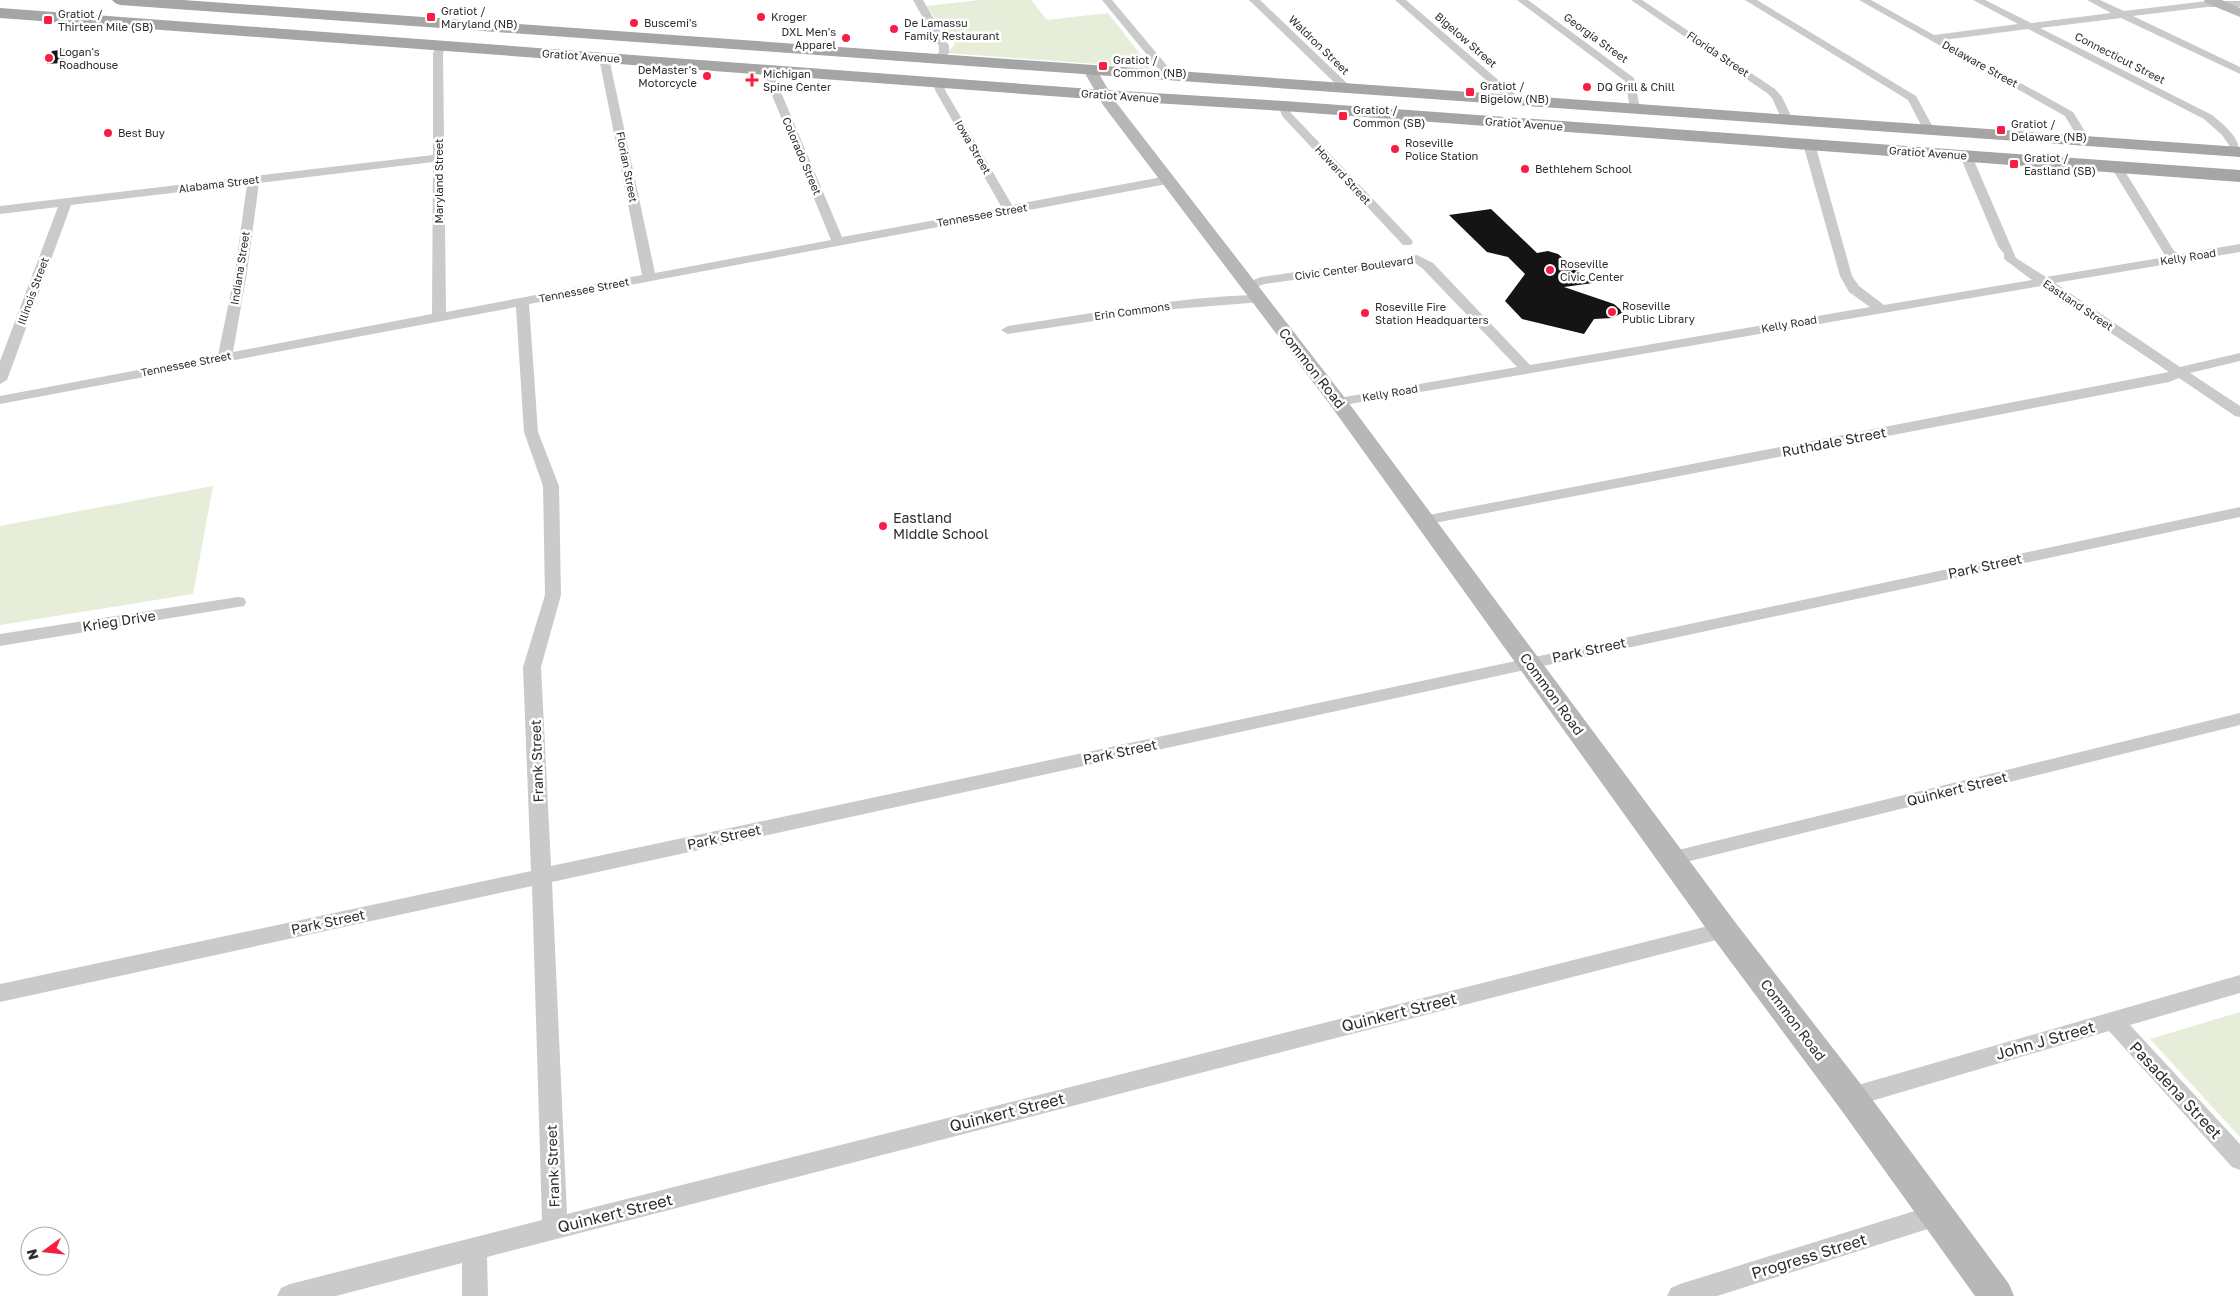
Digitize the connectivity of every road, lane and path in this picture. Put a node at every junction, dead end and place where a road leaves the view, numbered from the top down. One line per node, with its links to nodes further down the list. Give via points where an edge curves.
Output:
1 (31, 0): 16 (main road)
2 (120, 0): 13 (main road, Gratiot Avenue)
3 (918, 0): 30 (street, via 944,46 944,53)
4 (1107, 0): 36 (street)
5 (1254, 0): 38 (street, Waldron Street)
6 (1400, 0): 42 (street, Bigelow Street)
7 (1522, 0): 44 (street, Georgia Street, via 1630,80)
8 (1636, 0): 47 (street, Florida Street, via 1771,90)
9 (1750, 0): 49 (street, via 1912,98)
10 (1864, 0): 23 (street, Delaware Street)
11 (1978, 0): 21 (street, Connecticut Street)
12 (2092, 0): 18 (street)
13 (149, 2): 19 (main road, Gratiot Avenue); 20 (main road, via 120,15)
14 (2216, 2): 15 (street); 17 (street); 18 (street)
15 (2240, 4)
16 (0, 11): 20 (main road, Gratiot Avenue)
17 (2240, 13)
18 (2120, 14): 21 (street); 34 (street)
19 (398, 20): 22 (main road, Gratiot Avenue); 24 (main road, via 396,26 387,31)
20 (117, 21): 24 (main road, Gratiot Avenue)
21 (2028, 25): 23 (street); 53 (street, Connecticut Street, via 2208,117 2226,133)
22 (540, 31): 26 (main road, Gratiot Avenue); 27 (main road, via 510,39)
23 (1932, 38): 50 (street, Delaware Street, via 2067,113)
24 (355, 39): 25 (main road, Gratiot Avenue)
25 (441, 46): 27 (main road, Gratiot Avenue); 55 (street, Maryland Street, via 438,53)
26 (756, 47): 28 (main road, Gratiot Avenue); 31 (main road, via 757,52 752,57)
27 (502, 50): 29 (main road, Gratiot Avenue)
28 (880, 56): 30 (main road, Gratiot Avenue); 35 (main road, via 853,64)
29 (604, 58): 31 (main road, Gratiot Avenue); 67 (street, Florian Street)
30 (937, 60): 33 (main road, Gratiot Avenue)
31 (720, 66): 32 (main road, Gratiot Avenue)
32 (774, 70): 35 (main road, Gratiot Avenue); 63 (street, Colorado Street, via 770,78)
33 (1090, 70): 36 (main road, Gratiot Avenue); 40 (street, Common Road)
34 (2240, 71)
35 (852, 76): 37 (main road, Gratiot Avenue)
36 (1170, 76): 38 (main road, Gratiot Avenue)
37 (939, 83): 40 (main road, Gratiot Avenue); 62 (street, Iowa Street, via 940,90)
38 (1346, 88): 39 (main road, Gratiot Avenue)
39 (1371, 90): 41 (main road, Gratiot Avenue); 45 (main road, via 1378,98 1377,102)
40 (1105, 95): 43 (main road, Gratiot Avenue); 59 (street, Common Road)
41 (1481, 98): 42 (main road, Gratiot Avenue); 46 (main road, via 1458,108)
42 (1514, 100): 44 (main road, Gratiot Avenue)
43 (1284, 106): 45 (main road, Gratiot Avenue); 64 (street, Howard Street, via 1286,114)
44 (1635, 108): 47 (main road, Gratiot Avenue)
45 (1356, 112): 46 (main road, Gratiot Avenue)
46 (1463, 120): 51 (main road, Gratiot Avenue)
47 (1787, 120): 48 (main road, Gratiot Avenue)
48 (1812, 121): 49 (main road, Gratiot Avenue); 51 (main road, via 1822,132)
49 (1921, 129): 50 (main road, Gratiot Avenue); 52 (main road, via 1900,134 1894,140)
50 (2085, 141): 53 (main road, Gratiot Avenue)
51 (1809, 144): 52 (main road, Gratiot Avenue); 71 (street, via 1846,276 1854,289)
52 (1908, 152): 54 (main road, Gratiot Avenue)
53 (2239, 152)
54 (1966, 156): 56 (main road, Gratiot Avenue); 68 (street, Eastland Street, via 2010,258)
55 (438, 158): 58 (street, Alabama Street); 72 (street, Maryland Street)
56 (2117, 167): 57 (main road, Gratiot Avenue); 66 (street, via 2169,253)
57 (2240, 176)
58 (254, 180): 60 (street, Alabama Street); 74 (street, Indiana Street)
59 (1168, 180): 62 (street, Tennessee Street); 69 (street, Common Road)
60 (66, 202): 61 (street, Alabama Street); 78 (street, Illinois Street)
61 (0, 210)
62 (1009, 210): 63 (street, Tennessee Street)
63 (838, 242): 67 (street, Tennessee Street)
64 (1406, 242)
65 (2240, 248): 66 (street, Kelly Road)
66 (2179, 259): 68 (street, Kelly Road)
67 (649, 277): 70 (street, Tennessee Street)
68 (2043, 281): 71 (street, Kelly Road); 77 (street, Eastland Street)
69 (1253, 293): 73 (street, Erin Commons); 76 (street, Civic Center Boulevard, via 1428,266); 80 (street, Common Road)
70 (522, 301): 72 (street, Tennessee Street); 89 (street, Frank Street, via 531,432 551,486 553,596 532,667)
71 (1881, 308): 76 (street, Kelly Road)
72 (439, 316): 74 (street, Tennessee Street)
73 (1008, 330)
74 (225, 357): 79 (street, Tennessee Street)
75 (2240, 357): 77 (street, Ruthdale Street)
76 (1526, 369): 80 (street, Kelly Road)
77 (2180, 372): 81 (street, Eastland Street); 83 (street, Ruthdale Street, via 2169,378)
78 (0, 380)
79 (0, 400)
80 (1338, 402): 83 (street, Common Road)
81 (2240, 413)
82 (2240, 512): 86 (street, Park Street)
83 (1424, 520): 86 (street, Common Road)
84 (238, 602): 85 (street, Krieg Drive)
85 (0, 640)
86 (1529, 663): 88 (street, Common Road); 89 (street, Park Street)
87 (2240, 719): 88 (street, Quinkert Street)
88 (1674, 858): 90 (street, Common Road)
89 (541, 877): 92 (street, Park Street); 97 (street, Frank Street)
90 (1724, 930): 94 (street, Common Road); 97 (street, Quinkert Street)
91 (2240, 984): 93 (street, John J Street)
92 (0, 993)
93 (2112, 1020): 94 (street, John J Street); 95 (street, Pasadena Street)
94 (1851, 1097): 96 (street, Common Road)
95 (2240, 1160)
96 (1937, 1215): 101 (street, Progress Street); 102 (street, Common Road)
97 (555, 1228): 98 (street, Quinkert Street)
98 (475, 1250): 99 (street, Quinkert Street); 100 (street)
99 (290, 1296)
100 (474, 1296)
101 (1680, 1296)
102 (1996, 1296)

